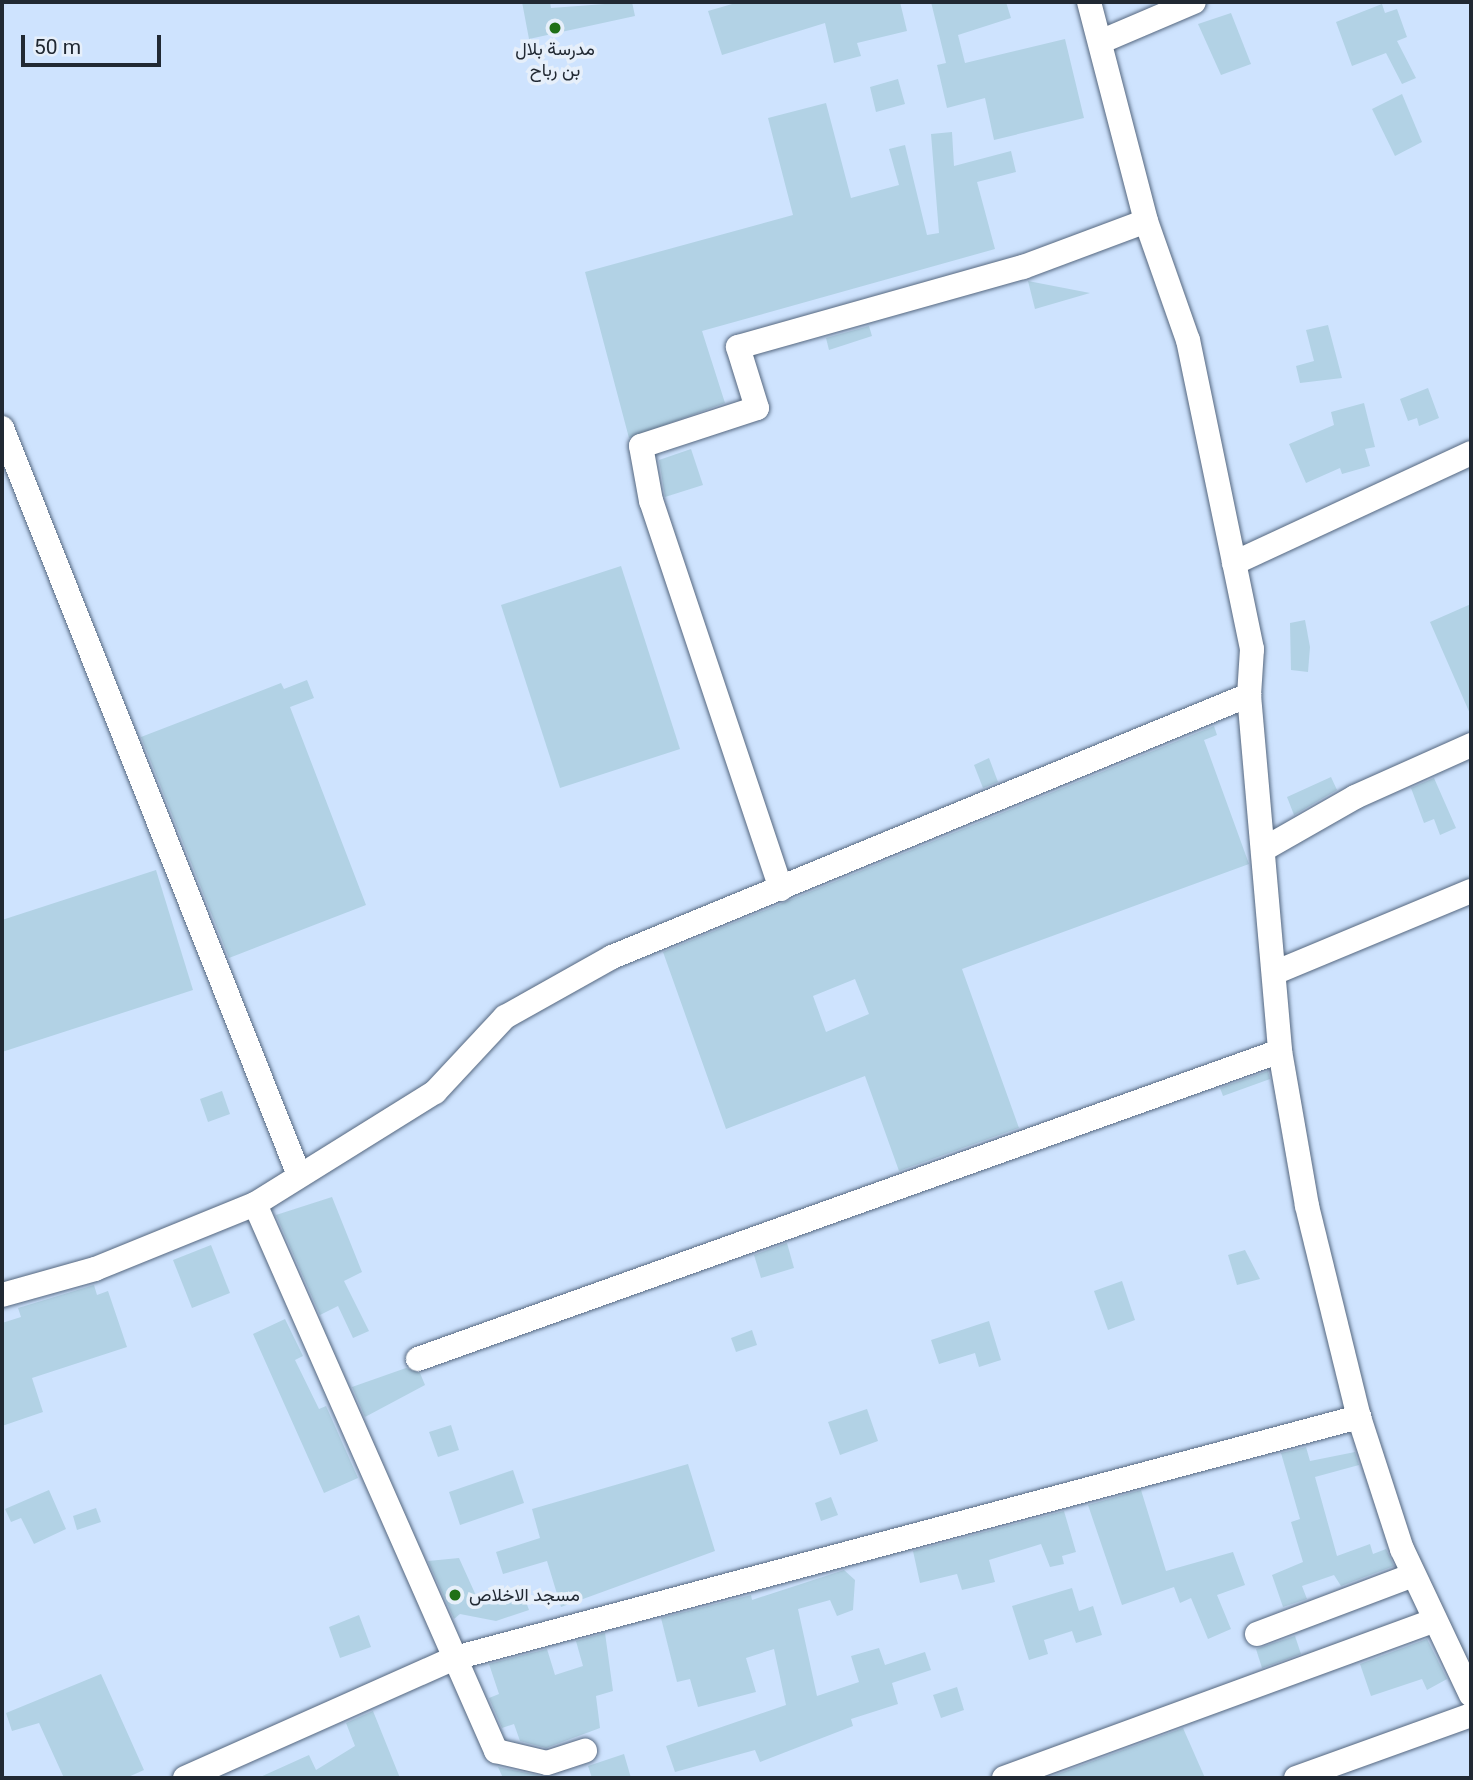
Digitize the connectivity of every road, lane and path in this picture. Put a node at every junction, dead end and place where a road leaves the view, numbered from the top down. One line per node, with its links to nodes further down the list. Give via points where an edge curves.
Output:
1 (1089, 2): 3 (street)
2 (1194, 2): 3 (street)
3 (1100, 42): 4 (street)
4 (1146, 221): 7 (street, via 1188,340); 11 (street, via 1023,267 738,347 757,408 641,446 651,501)
5 (2, 428): 15 (street)
6 (1471, 453): 7 (street)
7 (1234, 563): 8 (street, via 1252,649)
8 (1249, 695): 10 (street); 11 (street)
9 (1471, 745): 10 (street, via 1355,797)
10 (1264, 849): 13 (street)
11 (781, 889): 15 (street, via 612,957 505,1017 435,1092)
12 (1471, 891): 13 (street)
13 (1274, 972): 14 (street)
14 (1280, 1051): 18 (street); 19 (street, via 1307,1206)
15 (299, 1175): 16 (street)
16 (255, 1204): 17 (street, via 95,1269); 23 (street)
17 (2, 1295)
18 (418, 1359)
19 (1359, 1417): 20 (street); 23 (street)
20 (1413, 1575): 21 (street); 22 (street)
21 (1434, 1620): 24 (street); 28 (street)
22 (1257, 1634)
23 (455, 1658): 26 (street, via 496,1751 547,1763); 27 (street)
24 (1471, 1695)
25 (1471, 1715): 29 (street)
26 (586, 1751)
27 (185, 1778)
28 (1004, 1778)
29 (1296, 1778)

